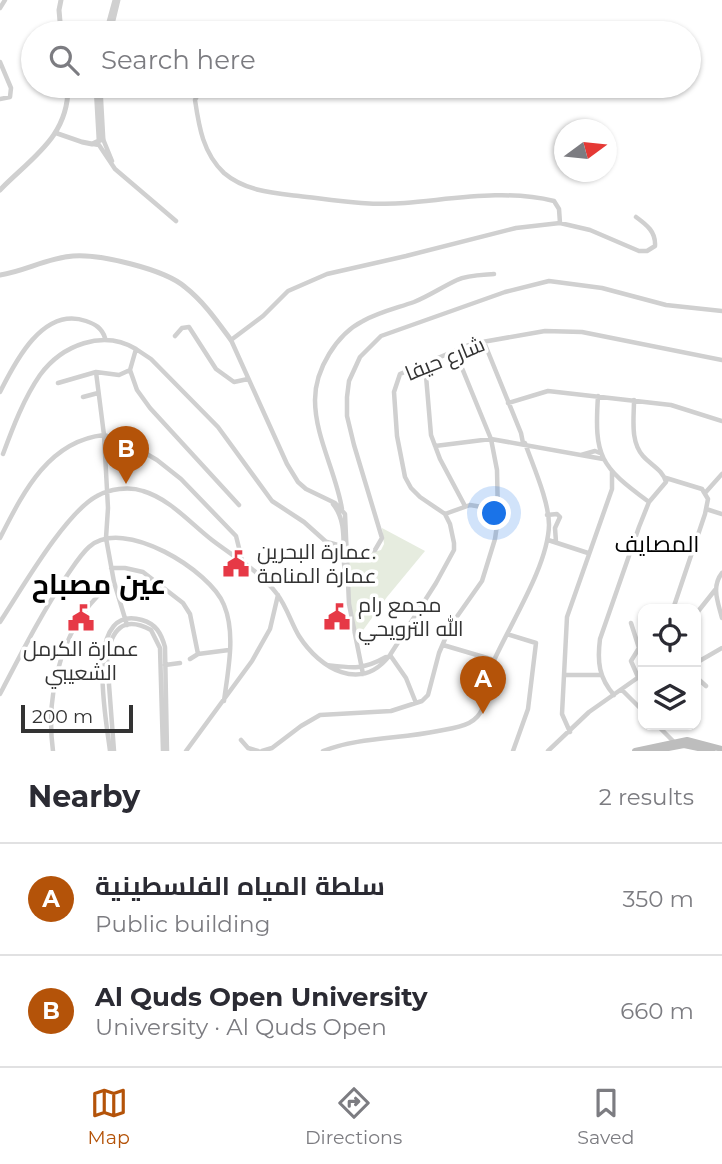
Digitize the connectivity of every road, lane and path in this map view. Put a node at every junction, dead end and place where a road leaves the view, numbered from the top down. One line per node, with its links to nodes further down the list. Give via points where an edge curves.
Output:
1 (5, 0): 4 (street)
2 (61, 0): 5 (street)
3 (117, 0): 6 (street)
4 (0, 8)
5 (60, 21)
6 (111, 21)
7 (0, 62): 11 (street, via 11,88 10,97)
8 (67, 98): 12 (street)
9 (99, 98): 13 (street)
10 (196, 98): 19 (street, via 205,146 225,173 254,189 373,204 521,196 554,201)
11 (0, 99)
12 (56, 133): 14 (street); 16 (street)
13 (101, 139): 14 (street); 15 (street)
14 (92, 144): 15 (street, via 99,145)
15 (115, 169): 18 (street)
16 (0, 190)
17 (636, 218): 19 (street, via 655,238 655,246 647,251)
18 (176, 221)
19 (559, 223): 25 (street, via 516,228 327,274 288,291)
20 (494, 274): 63 (street, via 456,280 361,322 330,353 317,381 316,418)
21 (0, 275): 25 (street, via 74,256 150,270 183,285 208,308)
22 (722, 311): 75 (street, via 666,305 601,288 549,281 381,336 360,357 347,397 354,445 381,532 380,545 374,550)
23 (175, 336): 33 (street, via 189,327 216,369 234,382)
24 (105, 339): 27 (street, via 126,342); 35 (street, via 96,325 79,319 55,324 25,348); 48 (street, via 81,344 50,363 32,389)
25 (231, 340): 33 (street)
26 (484, 342): 28 (street, شارع حيفا); 29 (street, شارع حيفا, via 545,331 582,332); 40 (street)
27 (136, 349): 31 (street); 73 (street, via 218,427 272,501)
28 (455, 351): 30 (street, شارع حيفا); 43 (street)
29 (722, 360)
30 (425, 363): 46 (street); 65 (street, شارع حيفا, via 397,378 397,436 404,477 419,497)
31 (130, 370): 32 (street, via 119,375); 60 (street, via 150,408)
32 (96, 372): 34 (street); 36 (street)
33 (248, 379): 58 (street, via 298,482)
34 (58, 383)
35 (0, 392)
36 (98, 393): 38 (street); 42 (street)
37 (598, 396): 39 (street); 40 (street, via 548,391); 44 (street)
38 (83, 397)
39 (635, 400): 41 (street); 53 (street, via 638,448)
40 (508, 403): 45 (street)
41 (722, 419)
42 (104, 435): 55 (street); 69 (street, via 89,436 56,455 22,494); 77 (street, via 128,443 181,479 236,536)
43 (491, 439): 45 (street); 46 (street); 91 (street, via 499,495 495,539 482,581 451,625)
44 (596, 440): 47 (street); 50 (street)
45 (521, 443): 49 (street); 67 (street)
46 (435, 446): 61 (street)
47 (588, 453): 49 (street); 50 (street)
48 (3, 454)
49 (581, 456): 50 (street)
50 (602, 457): 51 (street)
51 (612, 471): 54 (street); 57 (street)
52 (722, 474): 56 (street)
53 (666, 478): 56 (street); 59 (street)
54 (624, 484): 57 (street); 59 (street)
55 (107, 491): 70 (street); 77 (street, via 143,490 166,502); 87 (street, via 85,504 57,537)
56 (705, 493): 64 (street)
57 (611, 494): 76 (street)
58 (327, 499): 63 (street); 68 (street, via 339,512)
59 (649, 502): 108 (street, via 600,639)
60 (239, 505)
61 (465, 506): 62 (street); 65 (street)
62 (482, 507)
63 (342, 509): 68 (street)
64 (706, 509): 66 (street); 84 (street)
65 (445, 514): 96 (street, via 454,550)
66 (722, 514)
67 (547, 515): 71 (street); 72 (street, via 560,517)
68 (345, 535): 73 (street); 74 (street); 75 (street)
69 (0, 537)
70 (106, 538): 79 (street); 93 (street, via 134,539 154,546 213,589 227,613); 113 (street, via 90,545 72,568)
71 (548, 540): 72 (street); 90 (street)
72 (556, 543): 76 (street)
73 (331, 546): 74 (street); 78 (street)
74 (345, 549): 75 (street); 78 (street)
75 (357, 551): 78 (street)
76 (588, 554): 107 (street, via 567,617)
77 (242, 561): 83 (street)
78 (346, 563): 94 (street)
79 (111, 568): 81 (street); 95 (street, via 143,572 183,603 190,614)
80 (722, 573): 82 (street)
81 (114, 582): 88 (street); 124 (street, via 90,606 65,647 52,694)
82 (715, 590): 85 (street); 86 (street)
83 (278, 595): 101 (street, via 299,636); 115 (street, via 270,629)
84 (675, 604)
85 (701, 608)
86 (722, 618)
87 (0, 622)
88 (127, 623): 103 (street, via 141,620 162,635); 125 (street, via 112,629 102,657)
89 (631, 623): 106 (street, via 639,648 631,661)
90 (506, 635): 98 (street); 129 (street, via 536,643 528,709)
91 (443, 645): 98 (street); 116 (street, via 428,695)
92 (722, 648): 99 (street)
93 (229, 650): 95 (street); 115 (street)
94 (358, 650): 102 (street, via 363,661); 104 (street, via 356,663); 105 (street)
95 (198, 654): 97 (street)
96 (390, 655): 102 (street); 105 (street, via 384,663); 116 (street)
97 (190, 659)
98 (494, 660): 123 (street, via 486,677 486,701 478,717 468,723)
99 (701, 660)
100 (180, 663): 103 (street)
101 (326, 664): 104 (street); 105 (street, via 351,675)
102 (374, 664): 105 (street)
103 (163, 666): 126 (street)
104 (349, 668): 105 (street)
105 (362, 670)
106 (638, 673)
107 (565, 675): 108 (street); 119 (street, via 562,714)
108 (601, 675): 114 (street)
109 (638, 678): 112 (street)
110 (701, 682): 111 (street)
111 (706, 686)
112 (622, 690): 114 (street); 117 (street)
113 (0, 694)
114 (614, 695): 119 (street)
115 (224, 701): 127 (street)
116 (416, 703): 128 (street, via 391,711 320,715 272,748)
117 (638, 706)
118 (662, 730): 121 (street)
119 (570, 732): 130 (street)
120 (242, 740): 128 (street, via 248,748)
121 (674, 742): 122 (main road, via 687,740); 131 (main road)
122 (722, 749)
123 (327, 750)
124 (52, 751)
125 (112, 751)
126 (165, 751)
127 (186, 751)
128 (260, 751)
129 (513, 751)
130 (548, 751)
131 (635, 751)
132 (653, 751): 133 (main road, via 684,745)
133 (712, 751)

